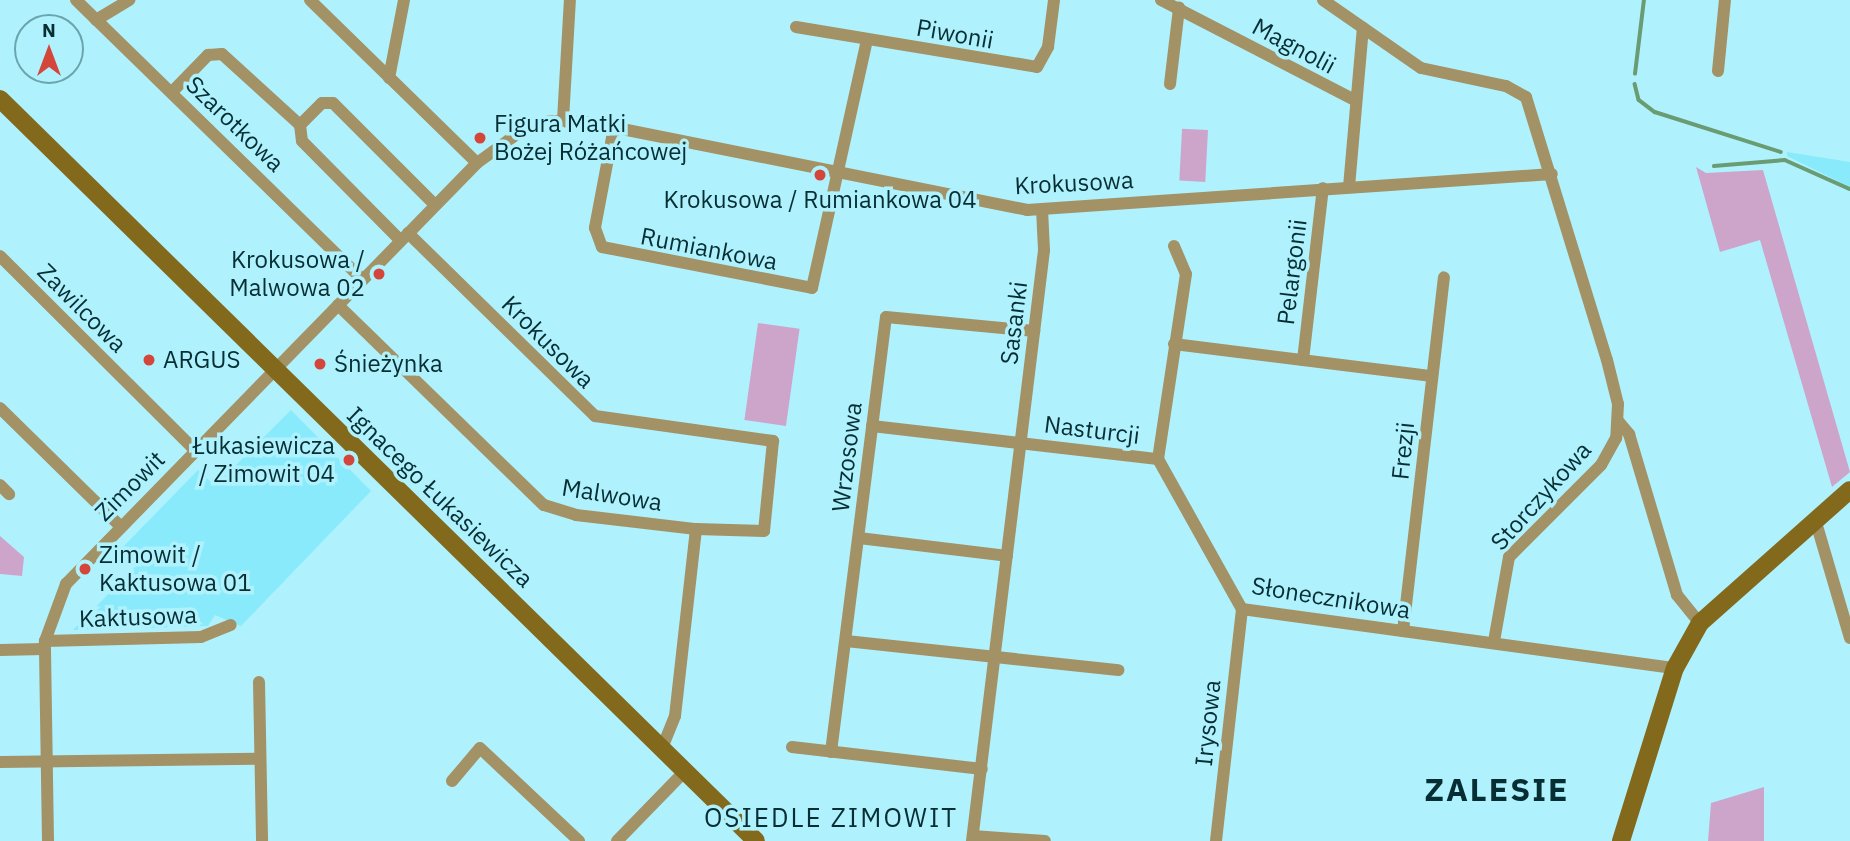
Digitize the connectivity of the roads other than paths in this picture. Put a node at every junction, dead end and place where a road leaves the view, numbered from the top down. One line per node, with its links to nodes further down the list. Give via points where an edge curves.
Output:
1 (76, 0): 11 (street, Szarotkowa)
2 (129, 0): 11 (street)
3 (310, 0): 16 (street)
4 (404, 0): 16 (street)
5 (570, 0): 21 (street)
6 (1054, 0): 14 (street, Piwonii, via 1048,47 1037,67)
7 (1161, 0): 10 (street, Magnolii)
8 (1323, 0): 13 (street)
9 (1725, 0): 15 (street)
10 (1179, 8): 17 (street); 20 (street, Magnolii)
11 (96, 20): 18 (street, Szarotkowa)
12 (796, 27): 14 (street, Piwonii)
13 (1363, 28): 20 (street, Magnolii); 26 (street, Storczykowa, via 1421,68 1524,94)
14 (867, 40): 25 (street)
15 (1718, 71)
16 (388, 78): 24 (street)
17 (1170, 84)
18 (172, 92): 22 (street, Krokusowa, via 208,55 219,52); 35 (street, Szarotkowa)
19 (0, 99): 40 (street, Ignacego Łukasiewicza)
20 (1353, 99): 27 (street, Magnolii)
21 (563, 120): 23 (street, Krokusowa); 24 (street, Krokusowa, via 524,129)
22 (300, 125): 29 (street, via 322,103 333,103); 31 (street, Krokusowa, via 302,141)
23 (614, 127): 25 (street, Krokusowa); 25 (street, Rumiankowa, via 595,234 607,250 812,288)
24 (477, 163): 29 (street, Krokusowa)
25 (840, 173): 30 (street, Krokusowa, via 999,206)
26 (1552, 174): 27 (street, Krokusowa); 43 (street, Storczykowa)
27 (1349, 187): 28 (street, Krokusowa)
28 (1322, 188): 30 (street, Krokusowa); 39 (street, Pelargonii)
29 (435, 205): 31 (street, Krokusowa)
30 (1042, 209): 37 (street, Sasanki)
31 (404, 237): 35 (street, Krokusowa); 51 (street, Krokusowa, via 595,416 773,441 764,531)
32 (1174, 246): 38 (street, via 1186,274)
33 (0, 256): 46 (street, Zawilcowa)
34 (1444, 277): 41 (street, Frezji)
35 (362, 279): 36 (street, Krokusowa)
36 (338, 305): 40 (street, Krokusowa); 51 (street, Malwowa, via 544,505 576,515)
37 (1034, 331): 44 (street, Wrzosowa, via 888,315); 45 (street, Sasanki)
38 (1174, 344): 39 (street, Pelargonii); 47 (street)
39 (1303, 359): 41 (street, Pelargonii)
40 (274, 369): 46 (street, Zimowit); 68 (street, Ignacego Łukasiewicza)
41 (1432, 376): 57 (street, Frezji)
42 (0, 408): 50 (street)
43 (1619, 422): 55 (street, Storczykowa, via 1629,434 1677,595); 60 (street, Storczykowa, via 1601,464 1509,557)
44 (872, 426): 45 (street); 52 (street, Wrzosowa)
45 (1021, 443): 47 (street, Nasturcji); 53 (street, Sasanki)
46 (195, 450): 50 (street, Zimowit)
47 (1158, 459): 54 (street, Słonecznikowa)
48 (1850, 490): 49 (street)
49 (1815, 519): 55 (street); 58 (street)
50 (120, 526): 61 (street, Zimowit, via 59,594)
51 (696, 529): 68 (street, via 674,716)
52 (859, 538): 53 (street); 59 (street, Wrzosowa)
53 (1007, 556): 63 (street, Sasanki)
54 (1242, 609): 57 (street, Słonecznikowa); 83 (street, Irysowa)
55 (1700, 623): 64 (street)
56 (231, 625): 61 (street, Kaktusowa, via 201,637)
57 (1403, 631): 60 (street, Słonecznikowa)
58 (1850, 638)
59 (846, 641): 63 (street); 69 (street, Wrzosowa)
60 (1494, 641): 64 (street, Słonecznikowa)
61 (45, 645): 62 (street); 72 (street, Zimowit)
62 (0, 650)
63 (996, 657): 65 (street); 73 (street, Sasanki)
64 (1675, 668): 84 (street)
65 (1118, 670)
66 (259, 682): 70 (street)
67 (792, 747): 69 (street)
68 (662, 748): 74 (street, Ignacego Łukasiewicza)
69 (831, 751): 73 (street)
70 (260, 760): 72 (street); 78 (street)
71 (0, 762): 72 (street)
72 (47, 764): 77 (street, Zimowit)
73 (982, 769): 76 (street, Sasanki)
74 (685, 771): 80 (street); 81 (street, Ignacego Łukasiewicza)
75 (452, 781): 79 (street, via 480,748)
76 (973, 838): 82 (street)
77 (48, 841)
78 (262, 841)
79 (579, 841)
80 (617, 841)
81 (756, 841)
82 (1045, 841)
83 (1216, 841)
84 (1621, 841)

